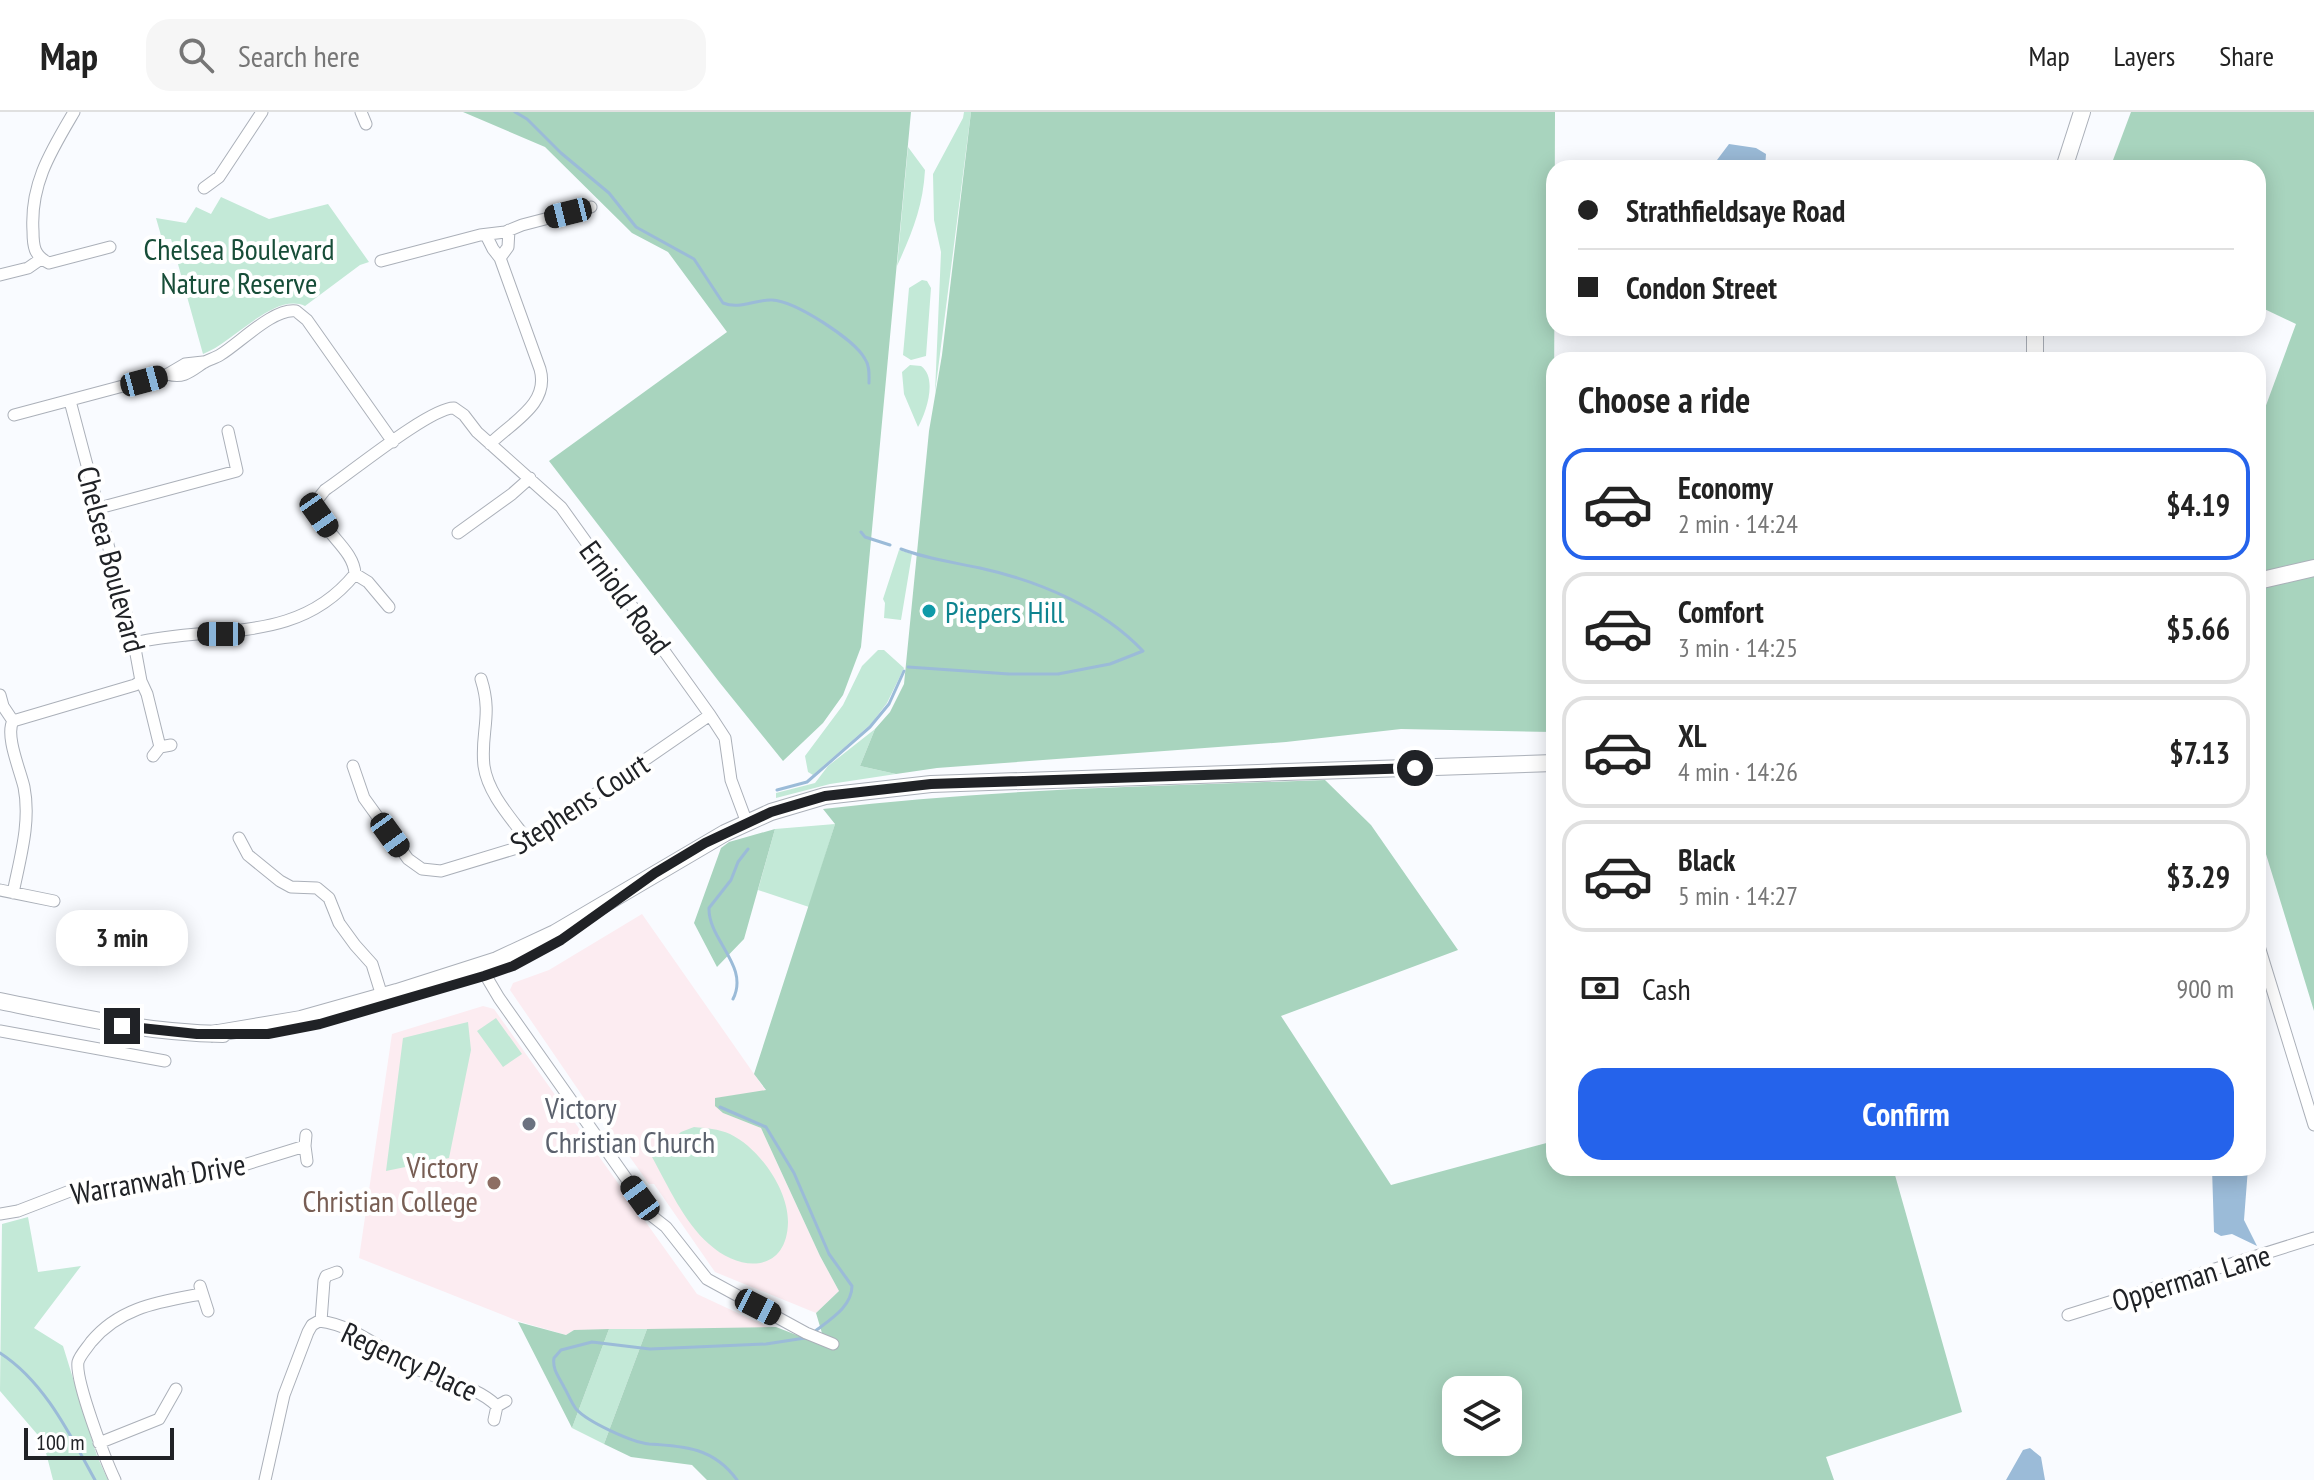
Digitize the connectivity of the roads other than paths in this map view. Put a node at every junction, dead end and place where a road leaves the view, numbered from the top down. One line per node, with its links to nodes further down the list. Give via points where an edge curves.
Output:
1 (74, 112): 13 (street, via 37,184 33,238)
2 (262, 112): 7 (street, via 219,177)
3 (361, 112): 5 (street)
4 (2082, 112): 6 (main road)
5 (366, 124)
6 (2067, 160)
7 (204, 188)
8 (591, 207): 9 (street)
9 (509, 230): 10 (street); 12 (street, via 508,247)
10 (486, 235): 12 (street); 14 (street)
11 (110, 247): 13 (street, via 54,262)
12 (500, 258): 20 (street, via 542,383 535,404)
13 (41, 259): 15 (street)
14 (381, 261)
15 (0, 275)
16 (70, 401): 17 (street); 19 (street, via 168,374 186,374 279,313 296,311); 22 (street, Chelsea Boulevard)
17 (14, 415)
18 (228, 431): 22 (street, via 237,471)
19 (393, 442): 20 (street, Erniold Road, via 452,407); 25 (street, via 317,500 317,510 352,561)
20 (490, 444): 21 (street, Erniold Road)
21 (530, 478): 23 (street); 32 (street, Erniold Road, via 561,507)
22 (99, 508): 28 (street, Chelsea Boulevard)
23 (458, 533)
24 (2314, 568): 26 (main road)
25 (355, 574): 27 (street); 28 (street, via 291,620)
26 (2266, 579)
27 (391, 610)
28 (134, 643): 30 (street, Chelsea Boulevard)
29 (481, 679): 39 (street, via 488,702 485,771)
30 (141, 681): 33 (street, Chelsea Boulevard); 34 (street)
31 (0, 695): 33 (street)
32 (710, 715): 37 (street, Erniold Road, via 725,738 731,780); 39 (street, Stephens Court)
33 (13, 721): 41 (street, via 10,732 26,820)
34 (161, 749)
35 (1546, 763): 37 (main road, via 887,787 806,800)
36 (353, 766): 39 (street, Stephens Court, via 364,798 408,859 422,869 441,871 509,852)
37 (747, 823): 44 (main road)
38 (239, 838): 45 (street, via 251,859 283,883 317,888 329,898 339,923 372,964)
39 (528, 841)
40 (0, 890): 41 (street)
41 (13, 893): 42 (street)
42 (54, 901)
43 (2266, 969): 50 (street)
44 (482, 971): 45 (main road); 48 (main road, via 320,1024 268,1034); 58 (street, via 643,1209 666,1227 701,1273)
45 (382, 996): 48 (main road, via 290,1021)
46 (0, 1001): 48 (main road, via 122,1026)
47 (0, 1031): 49 (street)
48 (212, 1034)
49 (165, 1061)
50 (2314, 1125)
51 (307, 1161): 52 (street, Warranwah Drive, via 305,1141 234,1168 169,1182 70,1191)
52 (0, 1214)
53 (2314, 1238): 56 (street, Opperman Lane)
54 (337, 1272): 57 (street, Regency Place, via 326,1276 323,1284)
55 (208, 1311): 61 (street, via 201,1290 124,1313 106,1324 80,1358 78,1370)
56 (2068, 1315)
57 (321, 1321): 60 (street, Regency Place, via 501,1403); 63 (street, Regency Place, via 310,1329 286,1388)
58 (833, 1344)
59 (177, 1389): 61 (street, via 159,1419)
60 (494, 1420)
61 (99, 1443): 62 (street)
62 (115, 1480)
63 (265, 1480)

